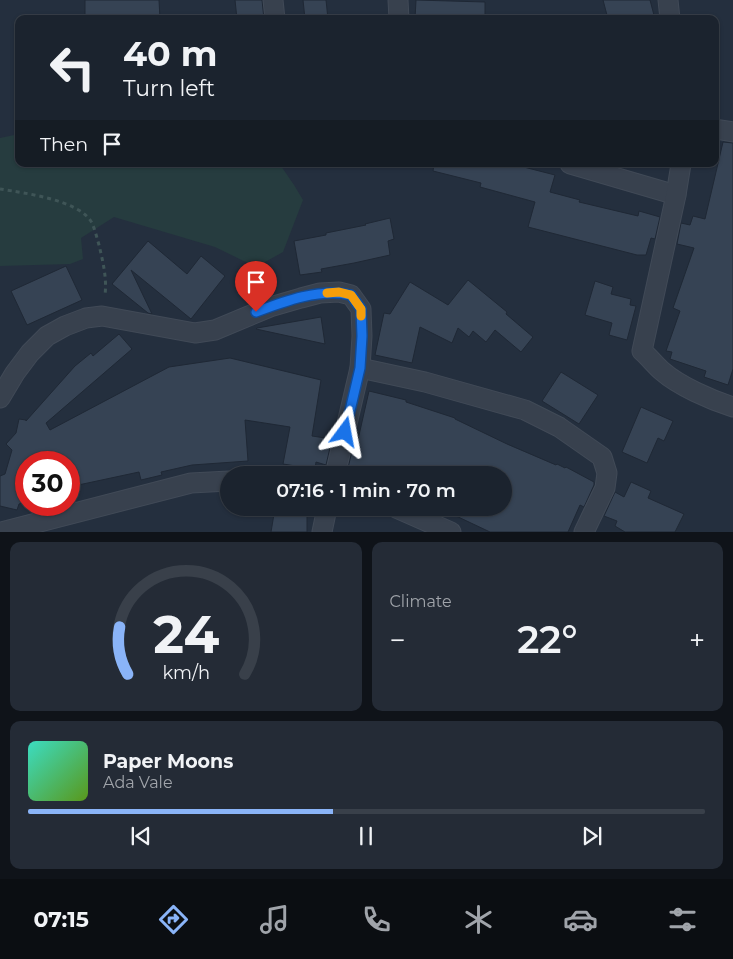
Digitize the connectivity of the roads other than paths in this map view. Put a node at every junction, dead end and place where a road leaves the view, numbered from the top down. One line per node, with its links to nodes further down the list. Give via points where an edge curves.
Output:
1 (273, 0): 4 (street)
2 (398, 0): 5 (street)
3 (668, 0): 6 (street)
4 (275, 15)
5 (399, 15)
6 (670, 15)
7 (719, 130): 8 (street)
8 (733, 132)
9 (580, 167): 11 (street)
10 (681, 167): 11 (street)
11 (676, 195): 14 (street, via 642,351 663,372 687,387)
12 (360, 368): 13 (street, via 361,309 351,295 320,293 270,307 216,330 195,333 102,316 86,318 46,336 15,373); 15 (street); 22 (street, via 525,410 559,427 602,457 607,473 605,488)
13 (0, 398)
14 (733, 407)
15 (337, 466)
16 (220, 481): 19 (street, via 192,483)
17 (325, 516): 20 (street)
18 (414, 516): 21 (street)
19 (1, 532)
20 (322, 532)
21 (451, 532)
22 (584, 532)

